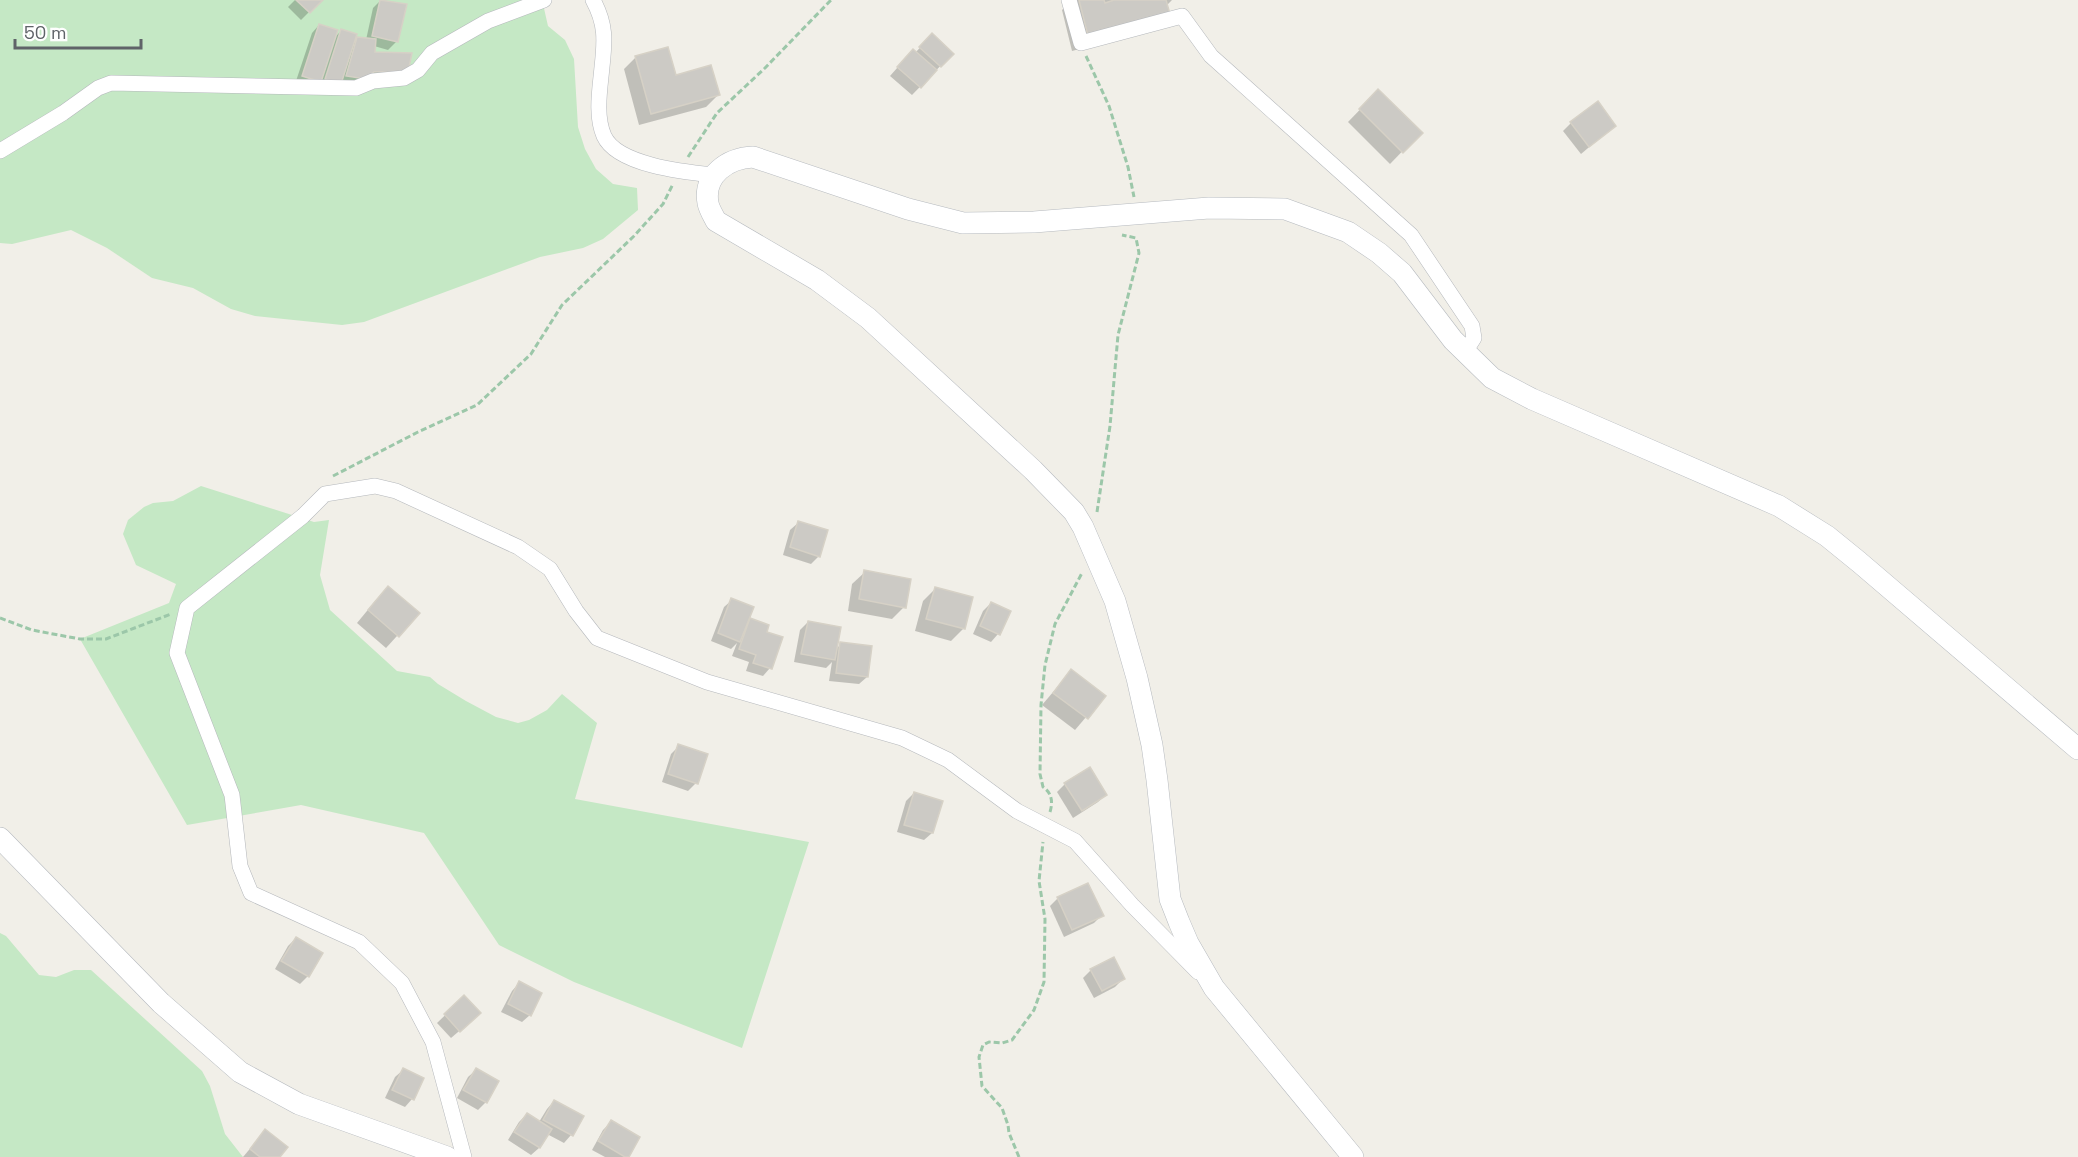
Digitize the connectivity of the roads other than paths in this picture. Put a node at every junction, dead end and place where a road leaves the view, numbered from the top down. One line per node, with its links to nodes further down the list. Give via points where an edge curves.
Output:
1 (544, 0): 4 (street, via 488,21 432,53 418,70 404,78 373,81 356,88 111,83)
2 (593, 0): 5 (street, via 602,17 604,46 599,102 604,137 624,156)
3 (1069, 0): 6 (street, via 1081,43 1182,16 1211,56 1411,235 1472,326 1474,338)
4 (0, 151)
5 (713, 175): 6 (street, via 726,163 753,157 908,209 963,223 1018,223 1209,208 1285,209 1348,232 1379,253 1402,273); 9 (street, via 707,195 716,221 817,280 868,318 1074,512 1115,601 1137,678 1157,780 1170,899 1188,943)
6 (1465, 352): 7 (street, via 1492,378 1532,399 1779,506 1827,536)
7 (2078, 748)
8 (0, 838): 10 (street, via 161,1003 240,1072 299,1104)
9 (1214, 988): 11 (street, via 1076,841 1017,811 948,760 902,738 707,682 597,638 550,569 518,547 396,491 375,486 325,494 187,608 177,653 232,795 240,866 251,893 359,942 402,983 433,1042); 12 (street)
10 (447, 1157)
11 (464, 1157)
12 (1353, 1157)

